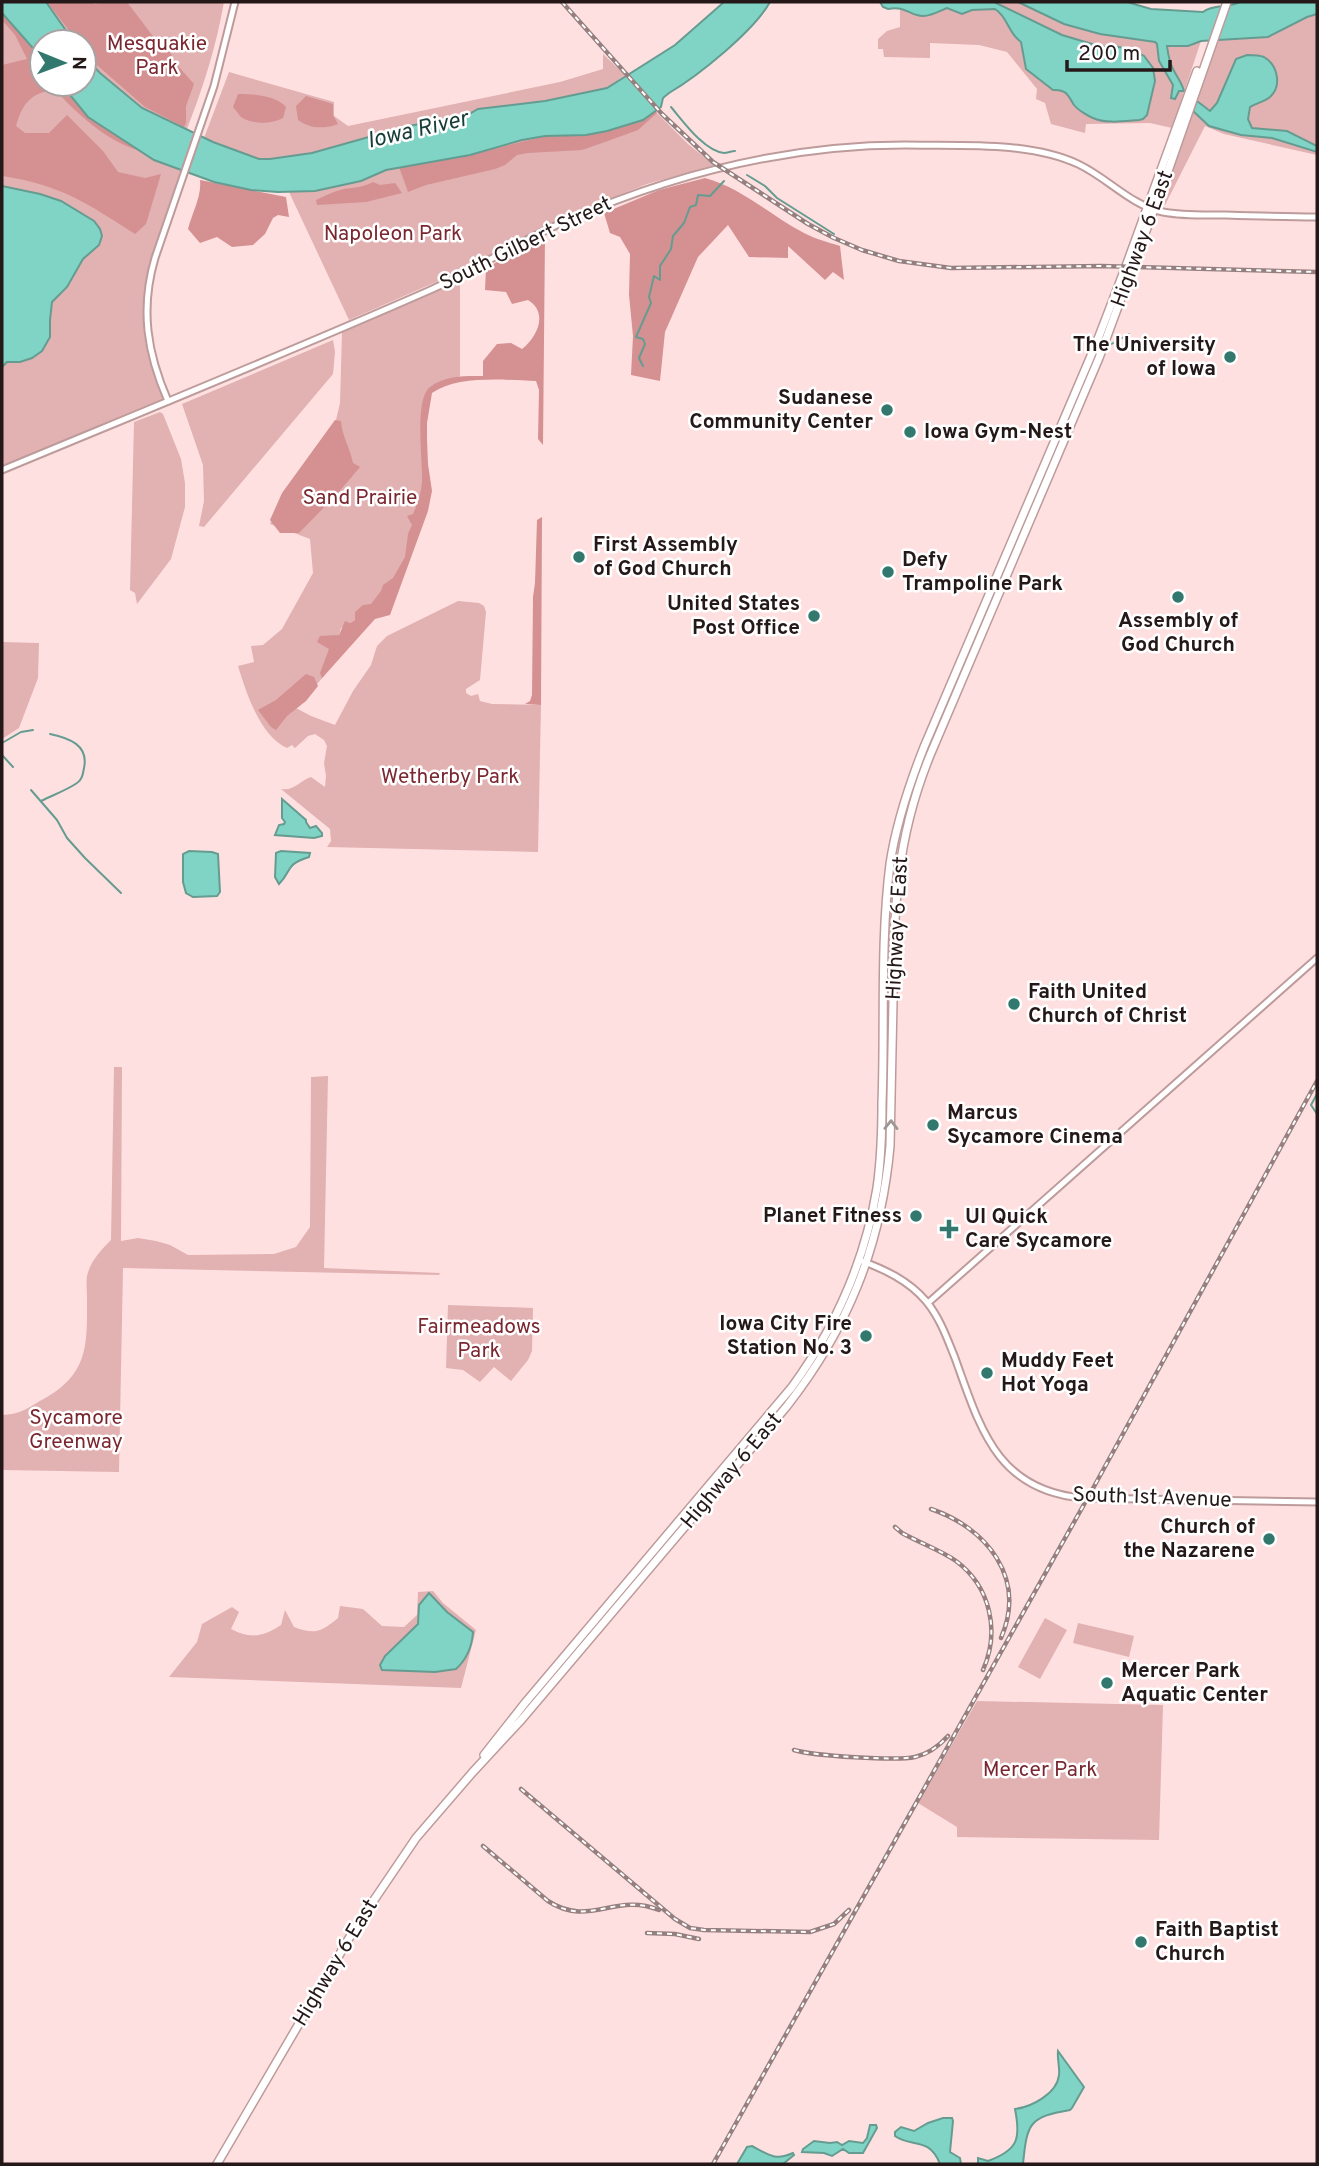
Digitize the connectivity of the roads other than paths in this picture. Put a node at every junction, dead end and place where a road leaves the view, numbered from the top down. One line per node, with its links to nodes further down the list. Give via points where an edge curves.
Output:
1 (235, 2): 5 (main road, via 201,125 151,271 146,309 151,356)
2 (1223, 2): 3 (main road, Highway 6 East)
3 (1151, 208): 4 (main road, South Gilbert Street, via 1192,215); 5 (main road, South Gilbert Street, via 1077,164 1021,148 877,146 739,163 670,181 562,222 426,292); 8 (main road, Highway 6 East, via 927,739 902,810 887,901 879,1171)
4 (1317, 217)
5 (168, 401): 6 (main road, South Gilbert Street)
6 (2, 470)
7 (1317, 958): 9 (main road)
8 (863, 1262): 9 (main road, South 1st Avenue, via 904,1280); 11 (main road, Highway 6 East, via 854,1296 835,1335 793,1399 416,1838 369,1905)
9 (928, 1303): 10 (main road, South 1st Avenue, via 944,1331 986,1439 1011,1469 1037,1486 1082,1498)
10 (1317, 1502)
11 (217, 2164)

